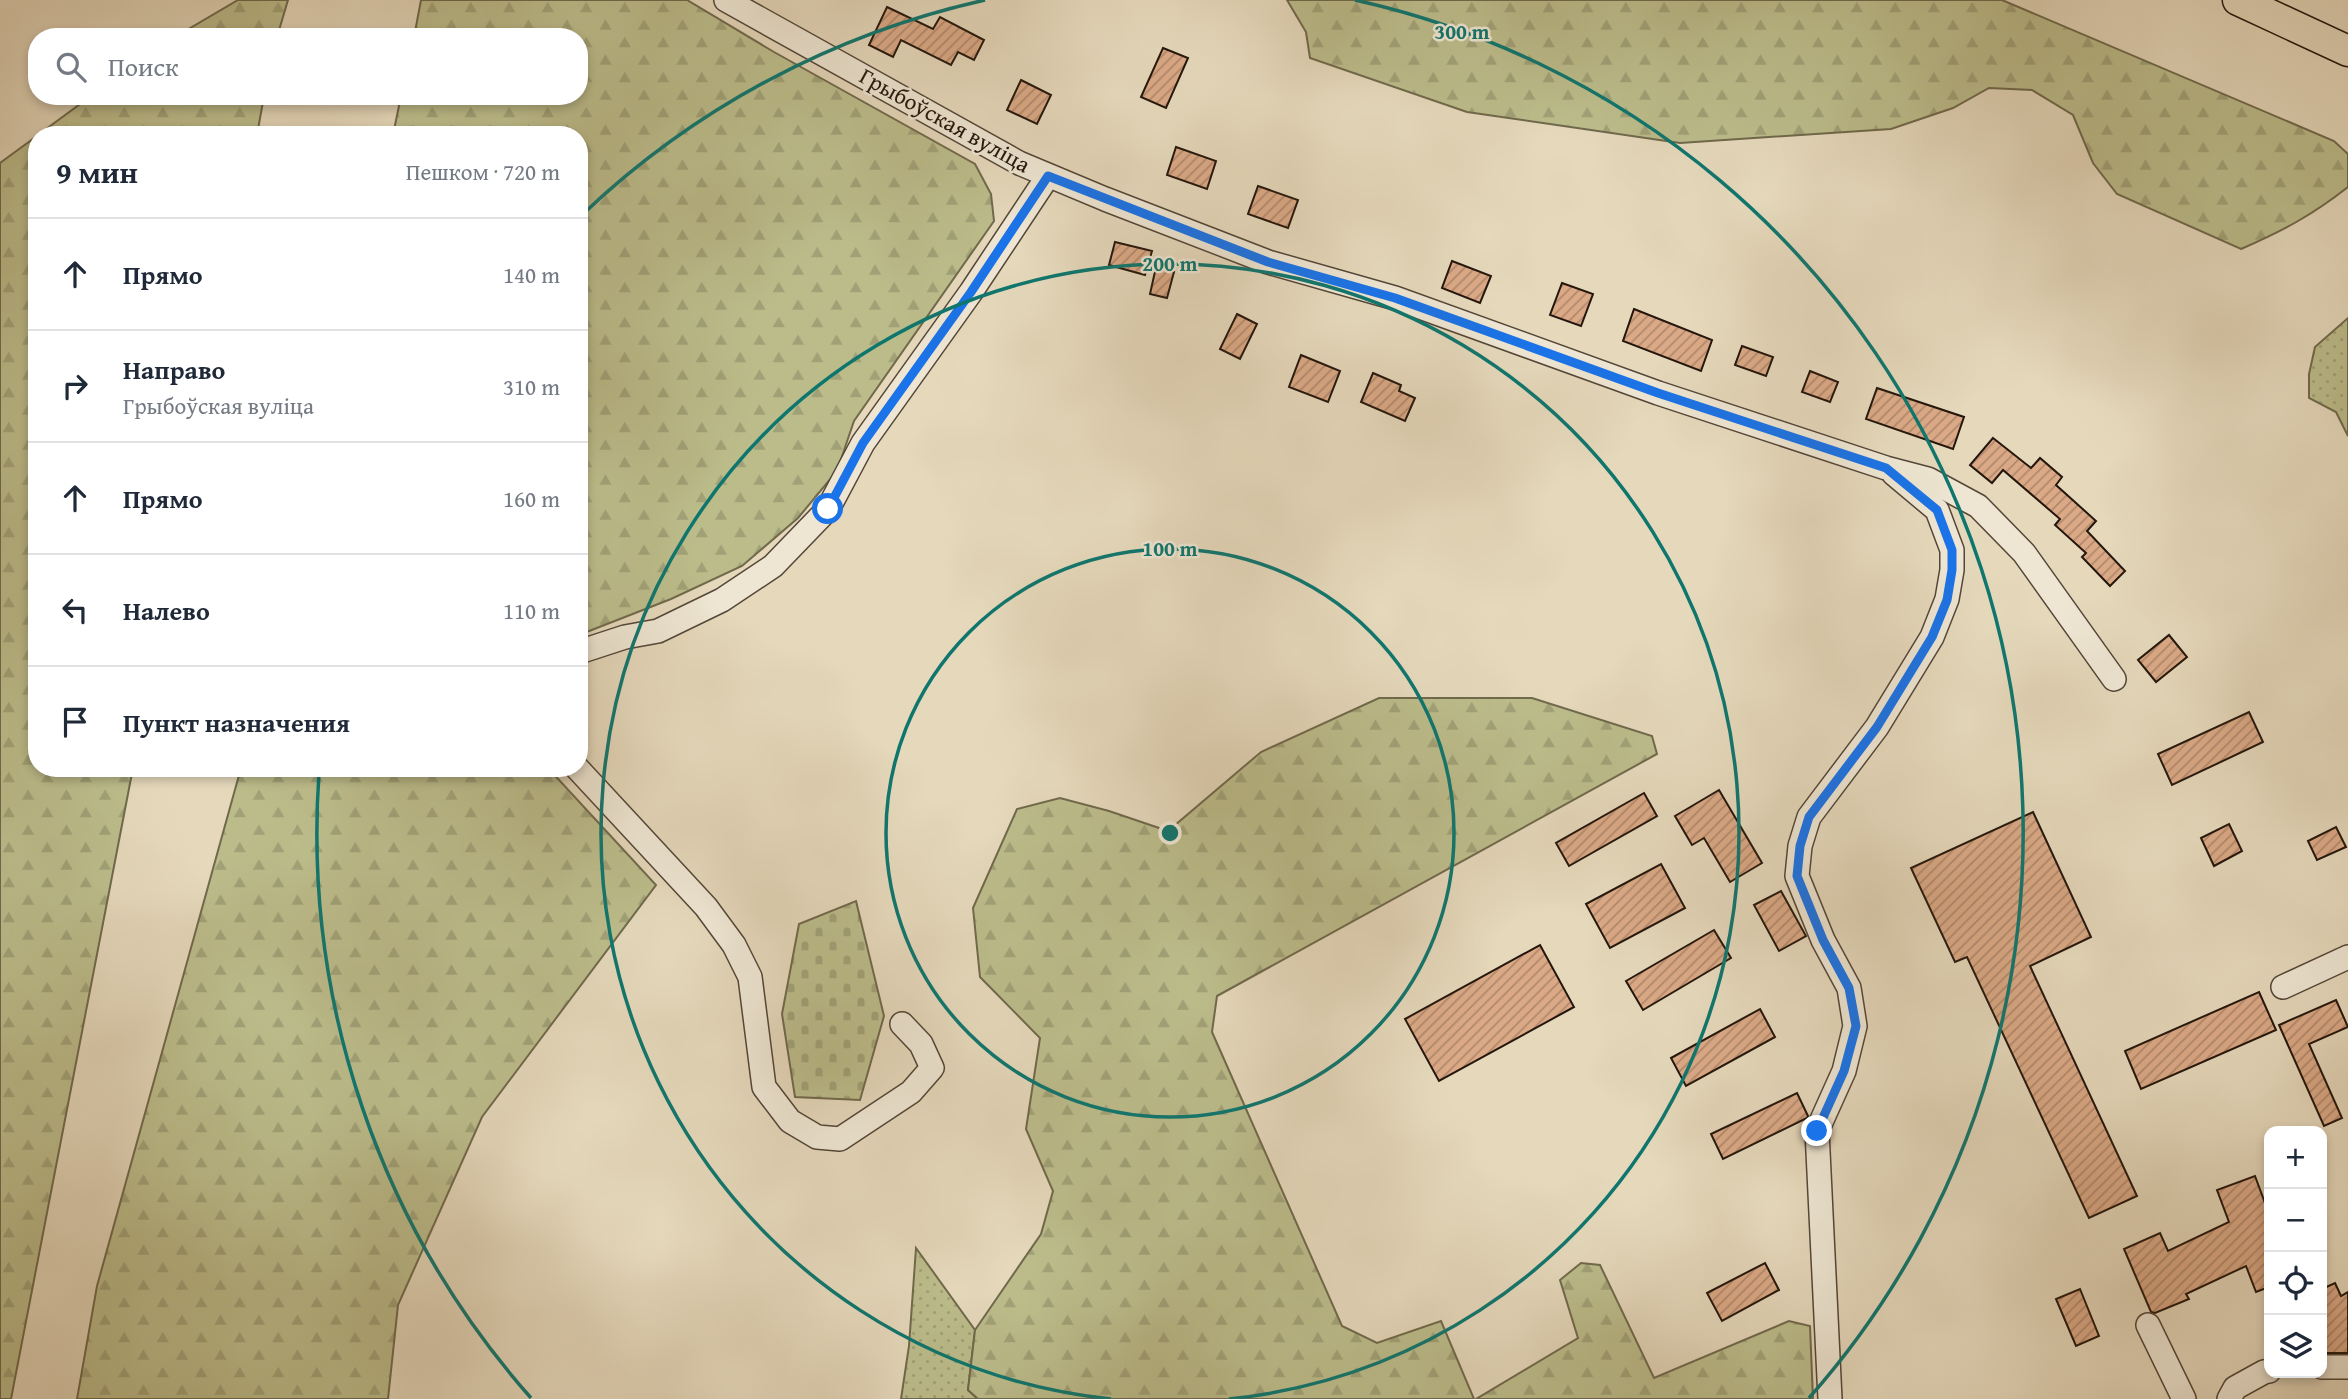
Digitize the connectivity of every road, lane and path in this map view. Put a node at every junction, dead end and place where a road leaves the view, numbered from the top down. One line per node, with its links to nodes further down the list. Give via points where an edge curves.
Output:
1 (726, 0): 4 (street, Грыбоўская вуліца)
2 (2238, 0): 3 (main road)
3 (2348, 51)
4 (1048, 176): 5 (street, Грыбоўская вуліца, via 1268,262 1395,298 1658,393); 6 (street, via 863,443 828,509 773,566 722,600 658,631)
5 (1886, 468): 7 (street, Грыбоўская вуліца, via 1928,479 1978,506 2024,552); 16 (street, via 1937,510 1952,550 1952,570 1947,600 1932,637 1877,727 1809,817 1800,846 1797,876 1849,988 1856,1026 1844,1071 1817,1131)
6 (588, 649)
7 (2114, 679)
8 (586, 777): 11 (street, via 706,907 734,946 750,977 764,1087 790,1121 817,1137 840,1139 911,1092 932,1068 921,1044)
9 (2348, 958): 10 (street)
10 (2283, 987)
11 (902, 1024)
12 (2148, 1325): 17 (street)
13 (2327, 1367): 14 (street)
14 (2348, 1367)
15 (2264, 1374): 18 (street, via 2235,1388)
16 (1830, 1399)
17 (2184, 1399)
18 (2229, 1399)

